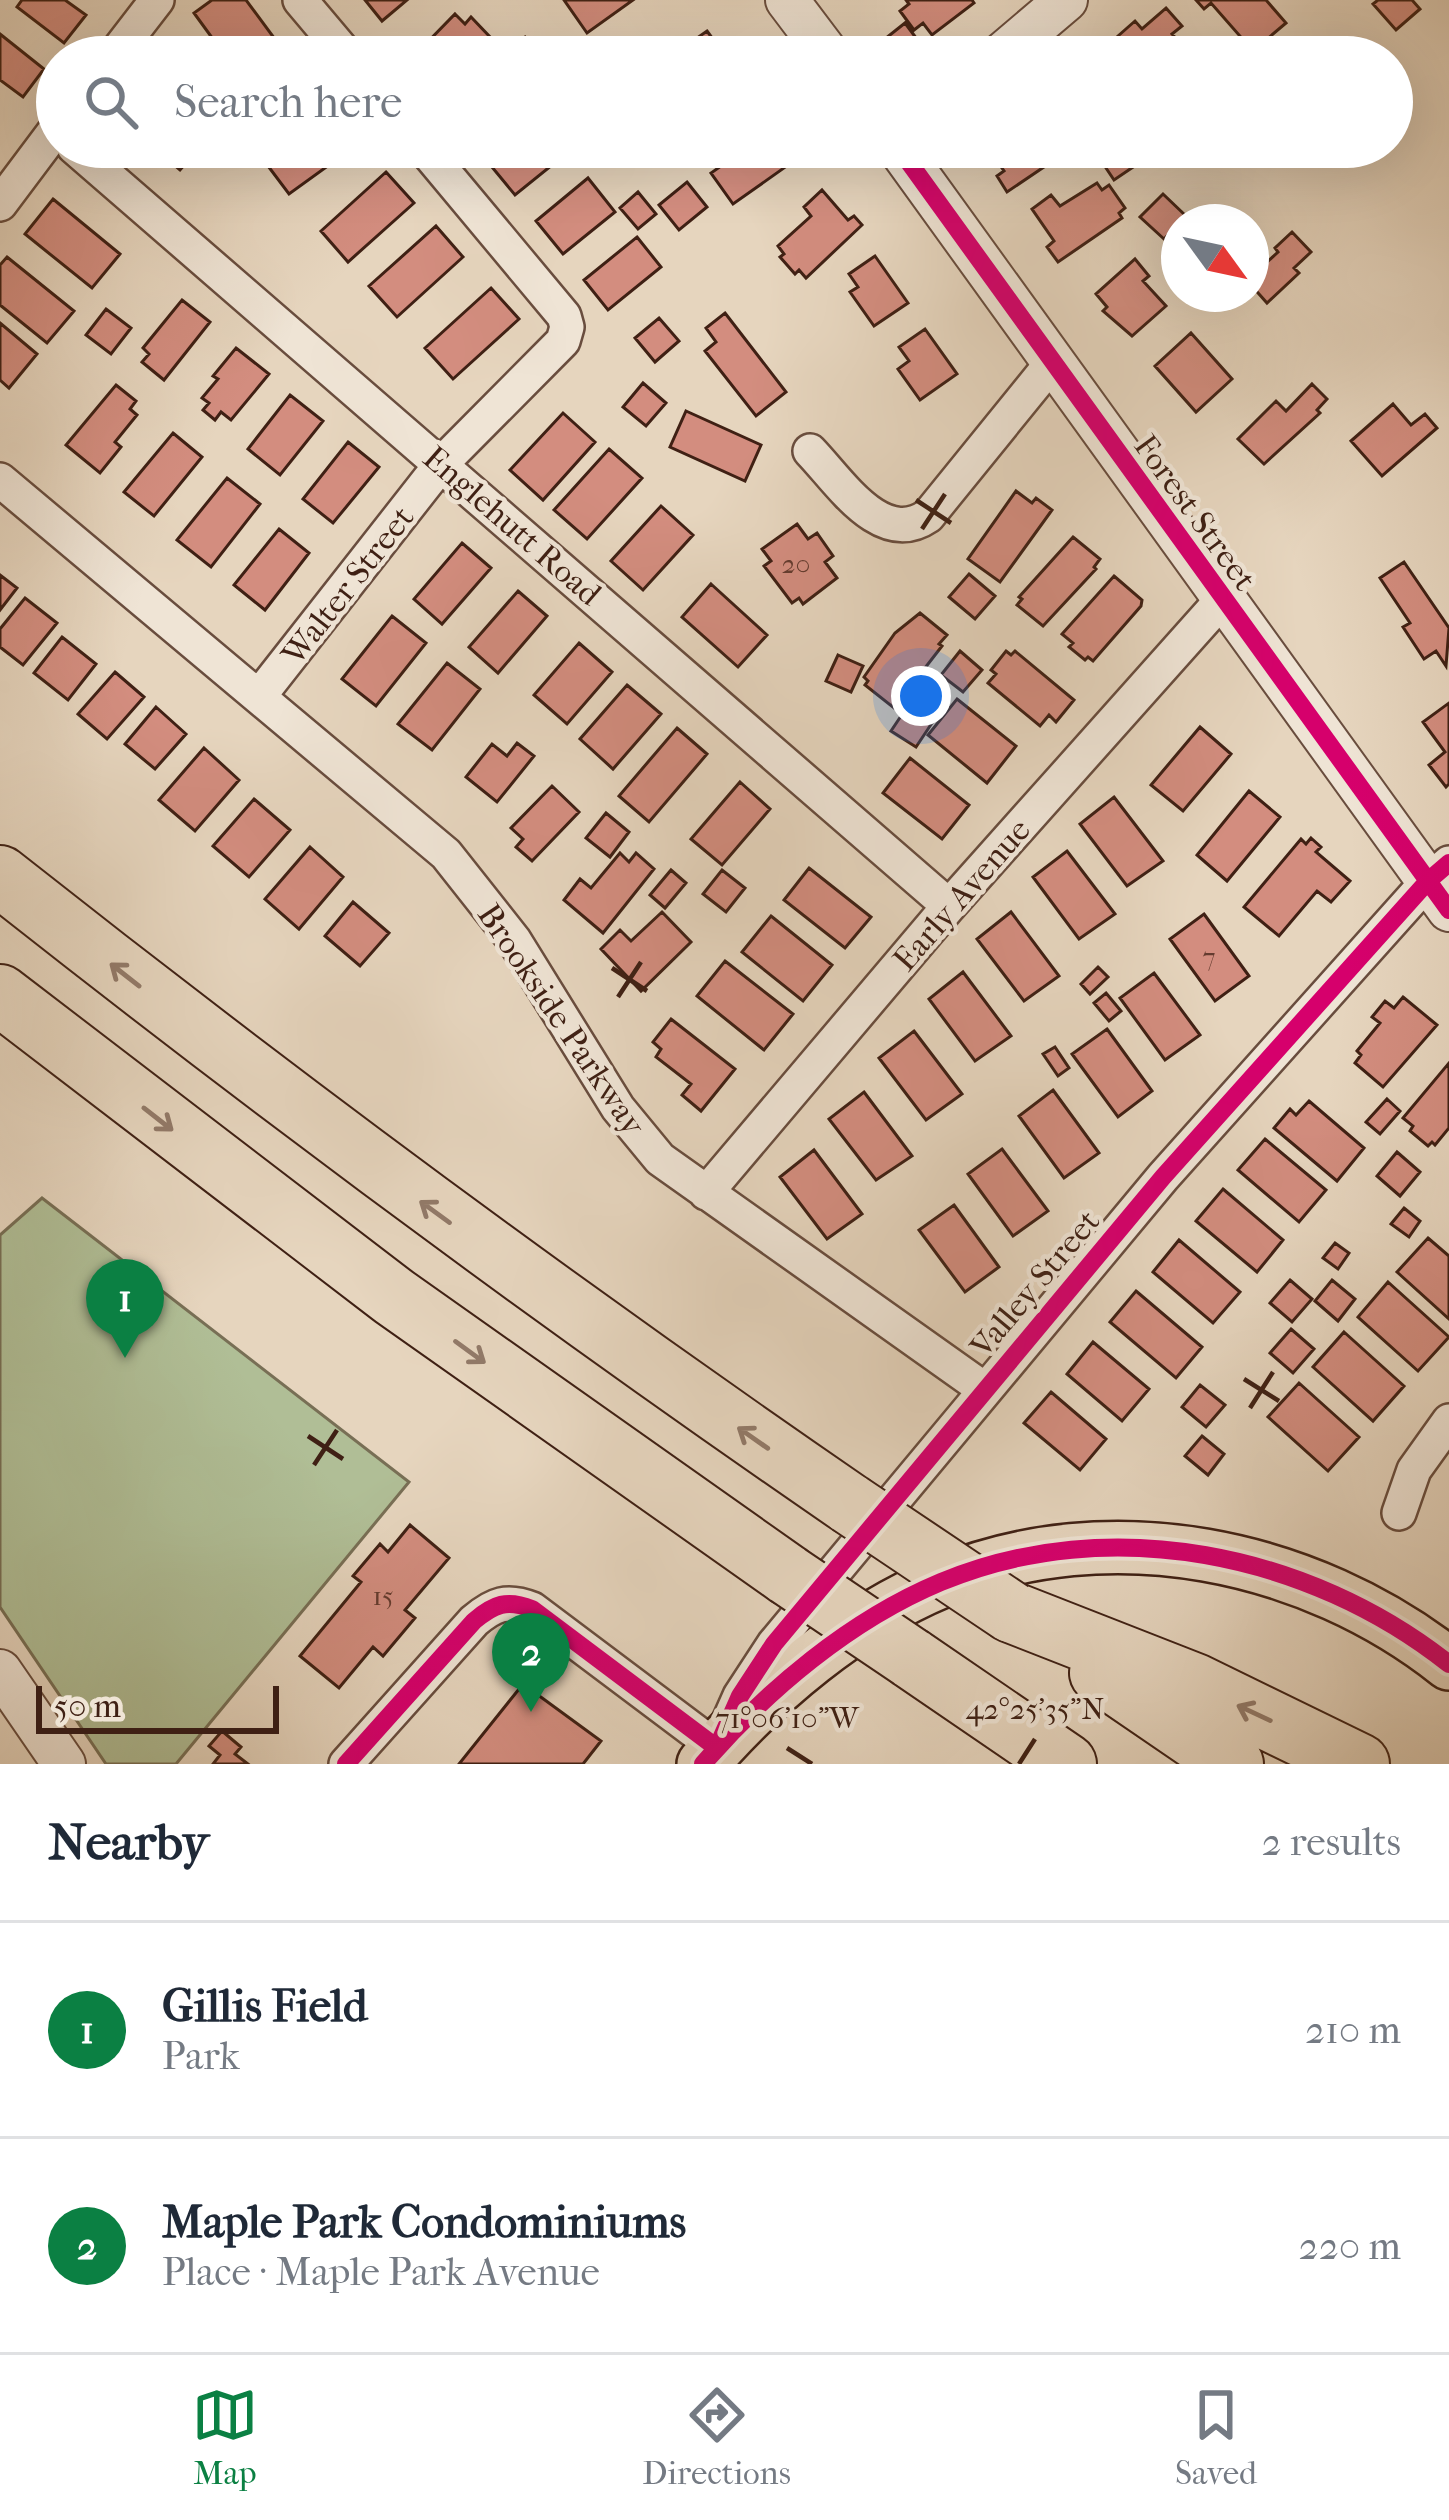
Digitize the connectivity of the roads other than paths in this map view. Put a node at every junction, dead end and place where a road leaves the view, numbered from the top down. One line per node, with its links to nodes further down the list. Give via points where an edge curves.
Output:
1 (157, 0): 5 (street)
2 (300, 0): 6 (street)
3 (787, 0): 7 (street)
4 (1066, 0): 8 (street)
5 (129, 36)
6 (330, 36)
7 (814, 36)
8 (1024, 36)
9 (36, 163): 13 (street)
10 (100, 168): 16 (street, Englehutt Road)
11 (440, 168): 16 (street, Walter Street, via 567,327 563,341)
12 (913, 168): 14 (street, Forest Street)
13 (0, 204)
14 (1052, 363): 15 (street, via 914,525 877,519); 18 (street, Forest Street)
15 (810, 451)
16 (442, 464): 19 (street, Walter Street); 22 (street, Englehutt Road)
17 (0, 480): 19 (street, Brookside Parkway)
18 (1222, 600): 21 (street, Forest Street); 22 (street, Early Avenue)
19 (260, 695): 24 (street, Brookside Parkway, via 446,854 514,940 618,1108 660,1159)
20 (0, 877): 28 (highway, one-way to 20, bridge, via 421,1202)
21 (1442, 885): 25 (street, Valley Street, via 1163,1177)
22 (949, 906): 24 (street, Early Avenue)
23 (0, 994): 29 (highway, one-way to 29, bridge, via 374,1282)
24 (706, 1193): 25 (street, Brookside Parkway)
25 (984, 1389): 32 (street, Valley Street, via 773,1644)
26 (1449, 1421): 27 (street, via 1419,1460)
27 (1399, 1513)
28 (1011, 1612): 37 (highway); 38 (highway, one-way to 28, via 1195,1684)
29 (910, 1658): 35 (highway); 36 (highway)
30 (1449, 1664): 32 (main road, via 1357,1603 1266,1567 1142,1550 1058,1552 944,1581 883,1612 806,1665)
31 (0, 1671): 33 (street)
32 (710, 1756): 34 (street, via 513,1601 474,1621)
33 (64, 1764)
34 (346, 1764)
35 (998, 1764)
36 (1066, 1764)
37 (1233, 1764)
38 (1359, 1764)

